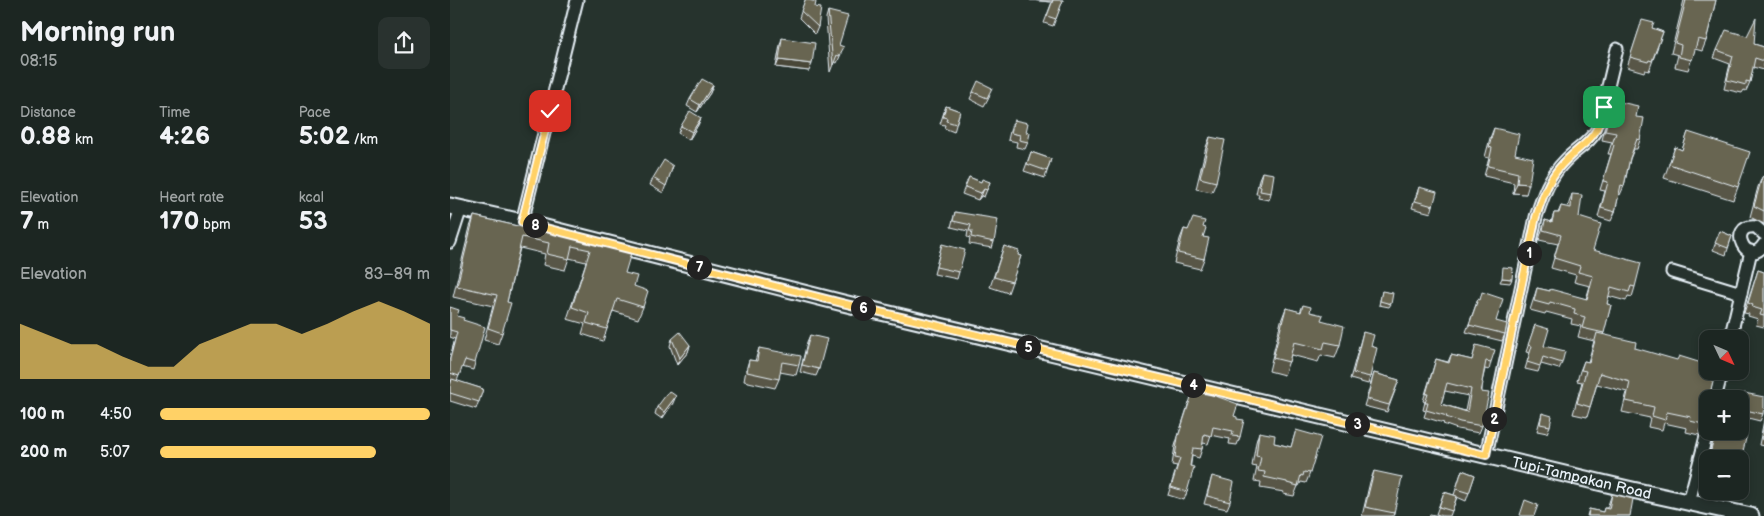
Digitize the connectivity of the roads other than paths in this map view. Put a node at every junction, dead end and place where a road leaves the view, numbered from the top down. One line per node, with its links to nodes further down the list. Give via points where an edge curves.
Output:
1 (577, 0): 4 (street)
2 (1617, 50): 13 (street, via 1598,128 1594,136 1558,169 1536,217)
3 (455, 207): 4 (main road, Tupi-Tampakan Road); 6 (street)
4 (522, 222): 13 (main road, Tupi-Tampakan Road, via 842,303)
5 (1764, 234): 8 (street, via 1752,227 1742,233 1742,245)
6 (450, 242)
7 (1764, 244): 8 (street, via 1759,250)
8 (1751, 251): 10 (street)
9 (1672, 272): 10 (street)
10 (1741, 293): 11 (street)
11 (1732, 330)
12 (1705, 440): 14 (street)
13 (1486, 455): 14 (main road, Tupi-Tampakan Road)
14 (1690, 502): 15 (main road, Tupi-Tampakan Road)
15 (1751, 516)

